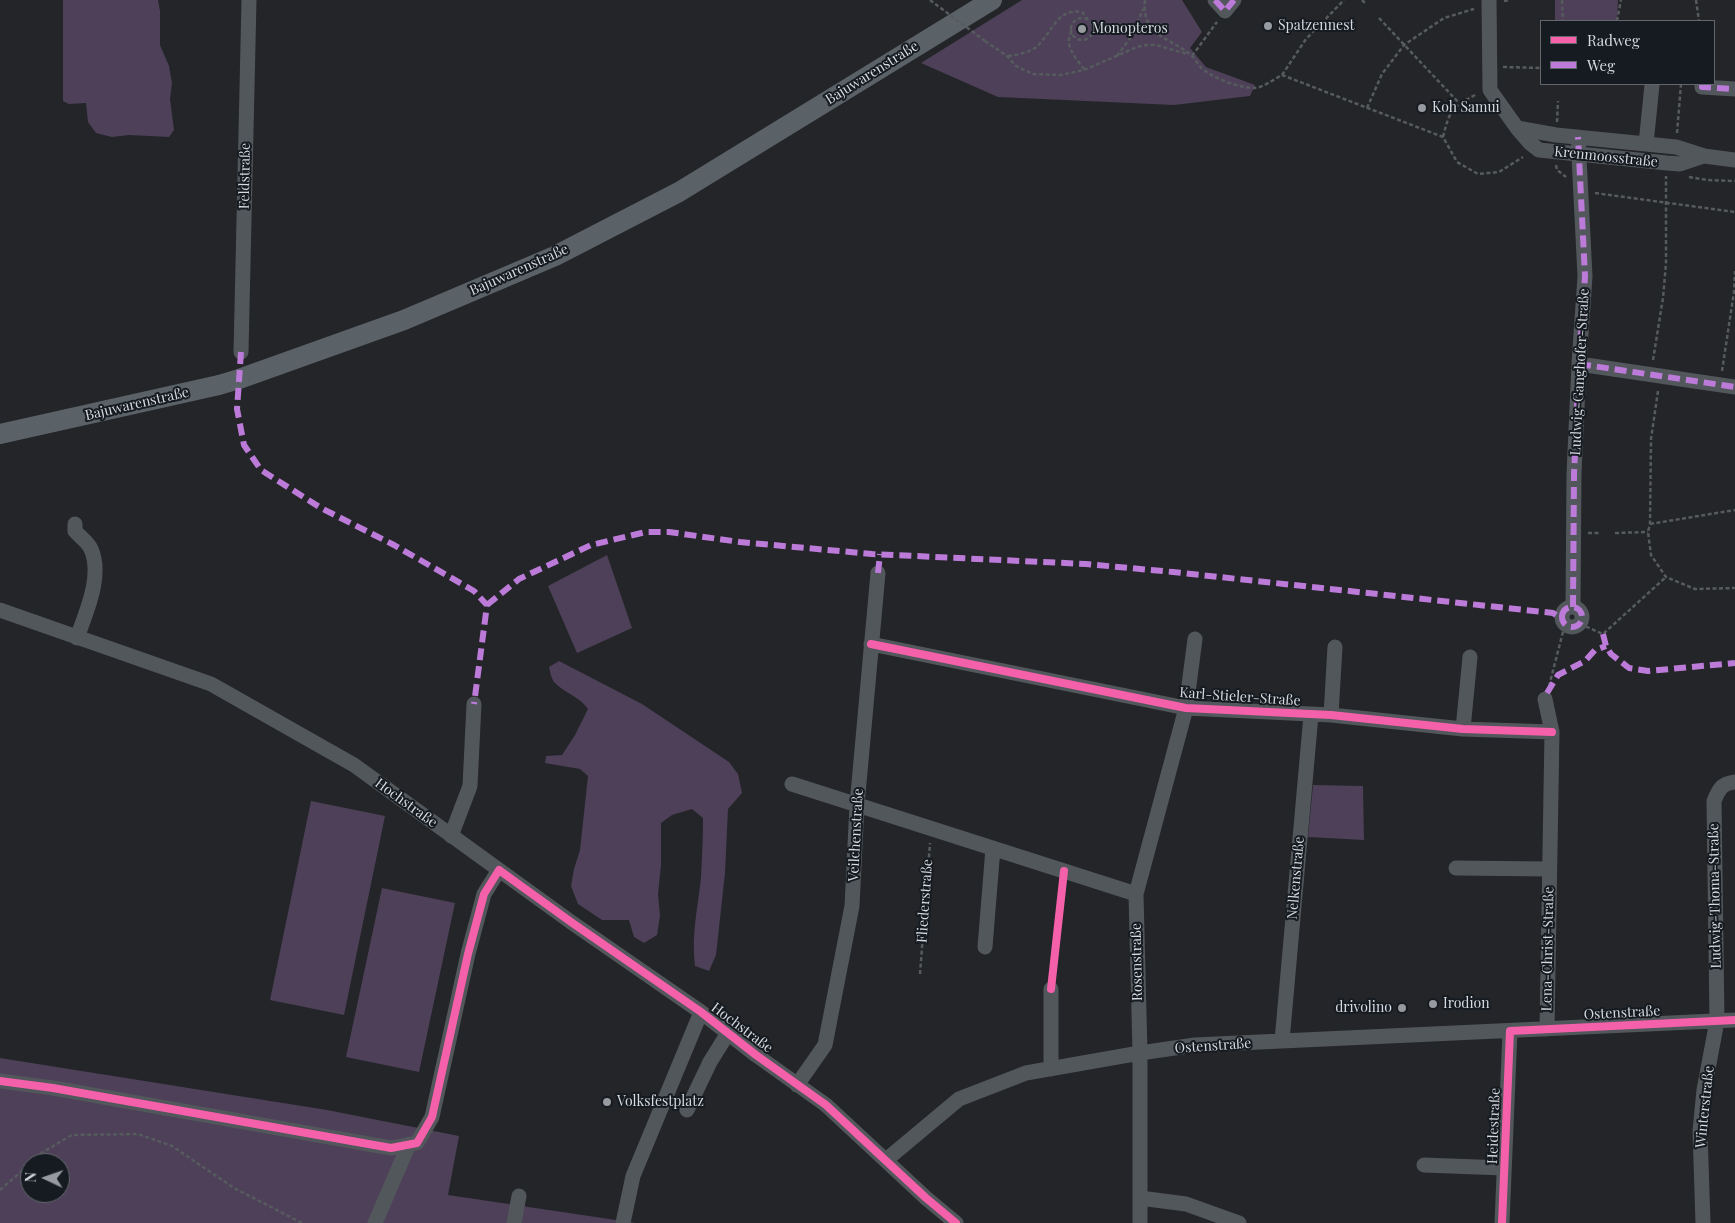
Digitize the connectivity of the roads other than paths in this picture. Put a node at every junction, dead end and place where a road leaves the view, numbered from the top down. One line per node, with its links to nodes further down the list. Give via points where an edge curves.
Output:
1 (249, 0): 13 (street, Feldstraße)
2 (992, 0): 16 (main road, Bajuwarenstraße, via 679,192 555,256 404,320 239,379)
3 (1489, 2): 7 (street, Krenmoosstraße, via 1490,90)
4 (1652, 85): 9 (street)
5 (1702, 85): 6 (street)
6 (1735, 89)
7 (1517, 128): 8 (street, Krenmoosstraße); 10 (street, Krenmoosstraße, via 1539,150)
8 (1578, 137): 9 (street, Krenmoosstraße); 10 (street, Ludwig-Ganghofer-Straße)
9 (1646, 144): 11 (street, Krenmoosstraße, via 1676,147)
10 (1578, 155): 11 (street, Krenmoosstraße, via 1680,164); 14 (street, Ludwig-Ganghofer-Straße, via 1586,276)
11 (1704, 156): 12 (street, Krenmoosstraße)
12 (1735, 160)
13 (240, 352)
14 (1579, 364): 15 (street); 20 (street, Ludwig-Ganghofer-Straße, via 1573,607 1582,614 1582,619)
15 (1735, 387)
16 (0, 434)
17 (75, 524): 21 (street, via 76,531 91,547 94,560 90,601)
18 (878, 574): 23 (street, Veilchenstraße)
19 (0, 610): 21 (street, Hochstraße)
20 (1572, 624)
21 (77, 638): 36 (street, Hochstraße, via 211,684 354,765)
22 (1195, 639): 28 (street, Rosenstraße)
23 (872, 644): 28 (street, Karl-Stieler-Straße); 35 (street, Veilchenstraße)
24 (1335, 647): 30 (street)
25 (1470, 657): 31 (street)
26 (1545, 699): 32 (street, Lena-Christ-Straße)
27 (474, 704): 36 (street, via 470,786)
28 (1186, 708): 29 (street, Karl-Stieler-Straße); 41 (street, Rosenstraße)
29 (1310, 715): 30 (street, Karl-Stieler-Straße); 50 (street, Nelkenstraße)
30 (1331, 715): 31 (street, Karl-Stieler-Straße)
31 (1463, 729): 32 (street, Karl-Stieler-Straße)
32 (1552, 732): 39 (street, Lena-Christ-Straße)
33 (1735, 782): 46 (street, Ludwig-Thoma-Straße, via 1719,789 1714,801)
34 (792, 784): 35 (street)
35 (858, 804): 37 (street); 54 (street, Veilchenstraße, via 852,906 826,1045)
36 (451, 836): 40 (street, Hochstraße)
37 (993, 848): 41 (street); 42 (street)
38 (1456, 868): 39 (street, Lena-Christ-Straße)
39 (1549, 869): 47 (street, Lena-Christ-Straße)
40 (499, 870): 44 (street, Hochstraße); 56 (street, via 484,894 432,1117 417,1142)
41 (1136, 894): 51 (street, Rosenstraße)
42 (985, 947)
43 (1051, 989): 52 (street)
44 (701, 1012): 49 (street, Hochstraße); 64 (street, via 633,1176)
45 (1735, 1020): 46 (street, Ostenstraße)
46 (1717, 1021): 47 (street, Ostenstraße); 69 (street, Winterstraße, via 1700,1131)
47 (1547, 1029): 48 (street, Ostenstraße)
48 (1510, 1030): 50 (street, Ostenstraße); 59 (street, Heidestraße)
49 (728, 1034): 54 (street, Hochstraße); 55 (street, via 705,1071)
50 (1282, 1041): 51 (street, Ostenstraße)
51 (1140, 1053): 52 (street, Ostenstraße); 61 (street, Rosenstraße)
52 (1051, 1069): 57 (street, Ostenstraße, via 1026,1073 959,1099)
53 (0, 1081): 56 (street, via 391,1148)
54 (797, 1085): 57 (street, Hochstraße, via 826,1105)
55 (687, 1110)
56 (409, 1144): 62 (street)
57 (886, 1160): 65 (street, Hochstraße)
58 (1424, 1165): 59 (street)
59 (1504, 1168): 68 (street, Heidestraße)
60 (519, 1196): 63 (street)
61 (1140, 1198): 66 (street, Rosenstraße); 67 (street, via 1186,1204)
62 (375, 1223)
63 (514, 1223)
64 (623, 1223)
65 (956, 1223)
66 (1140, 1223)
67 (1239, 1223)
68 (1502, 1223)
69 (1703, 1223)

